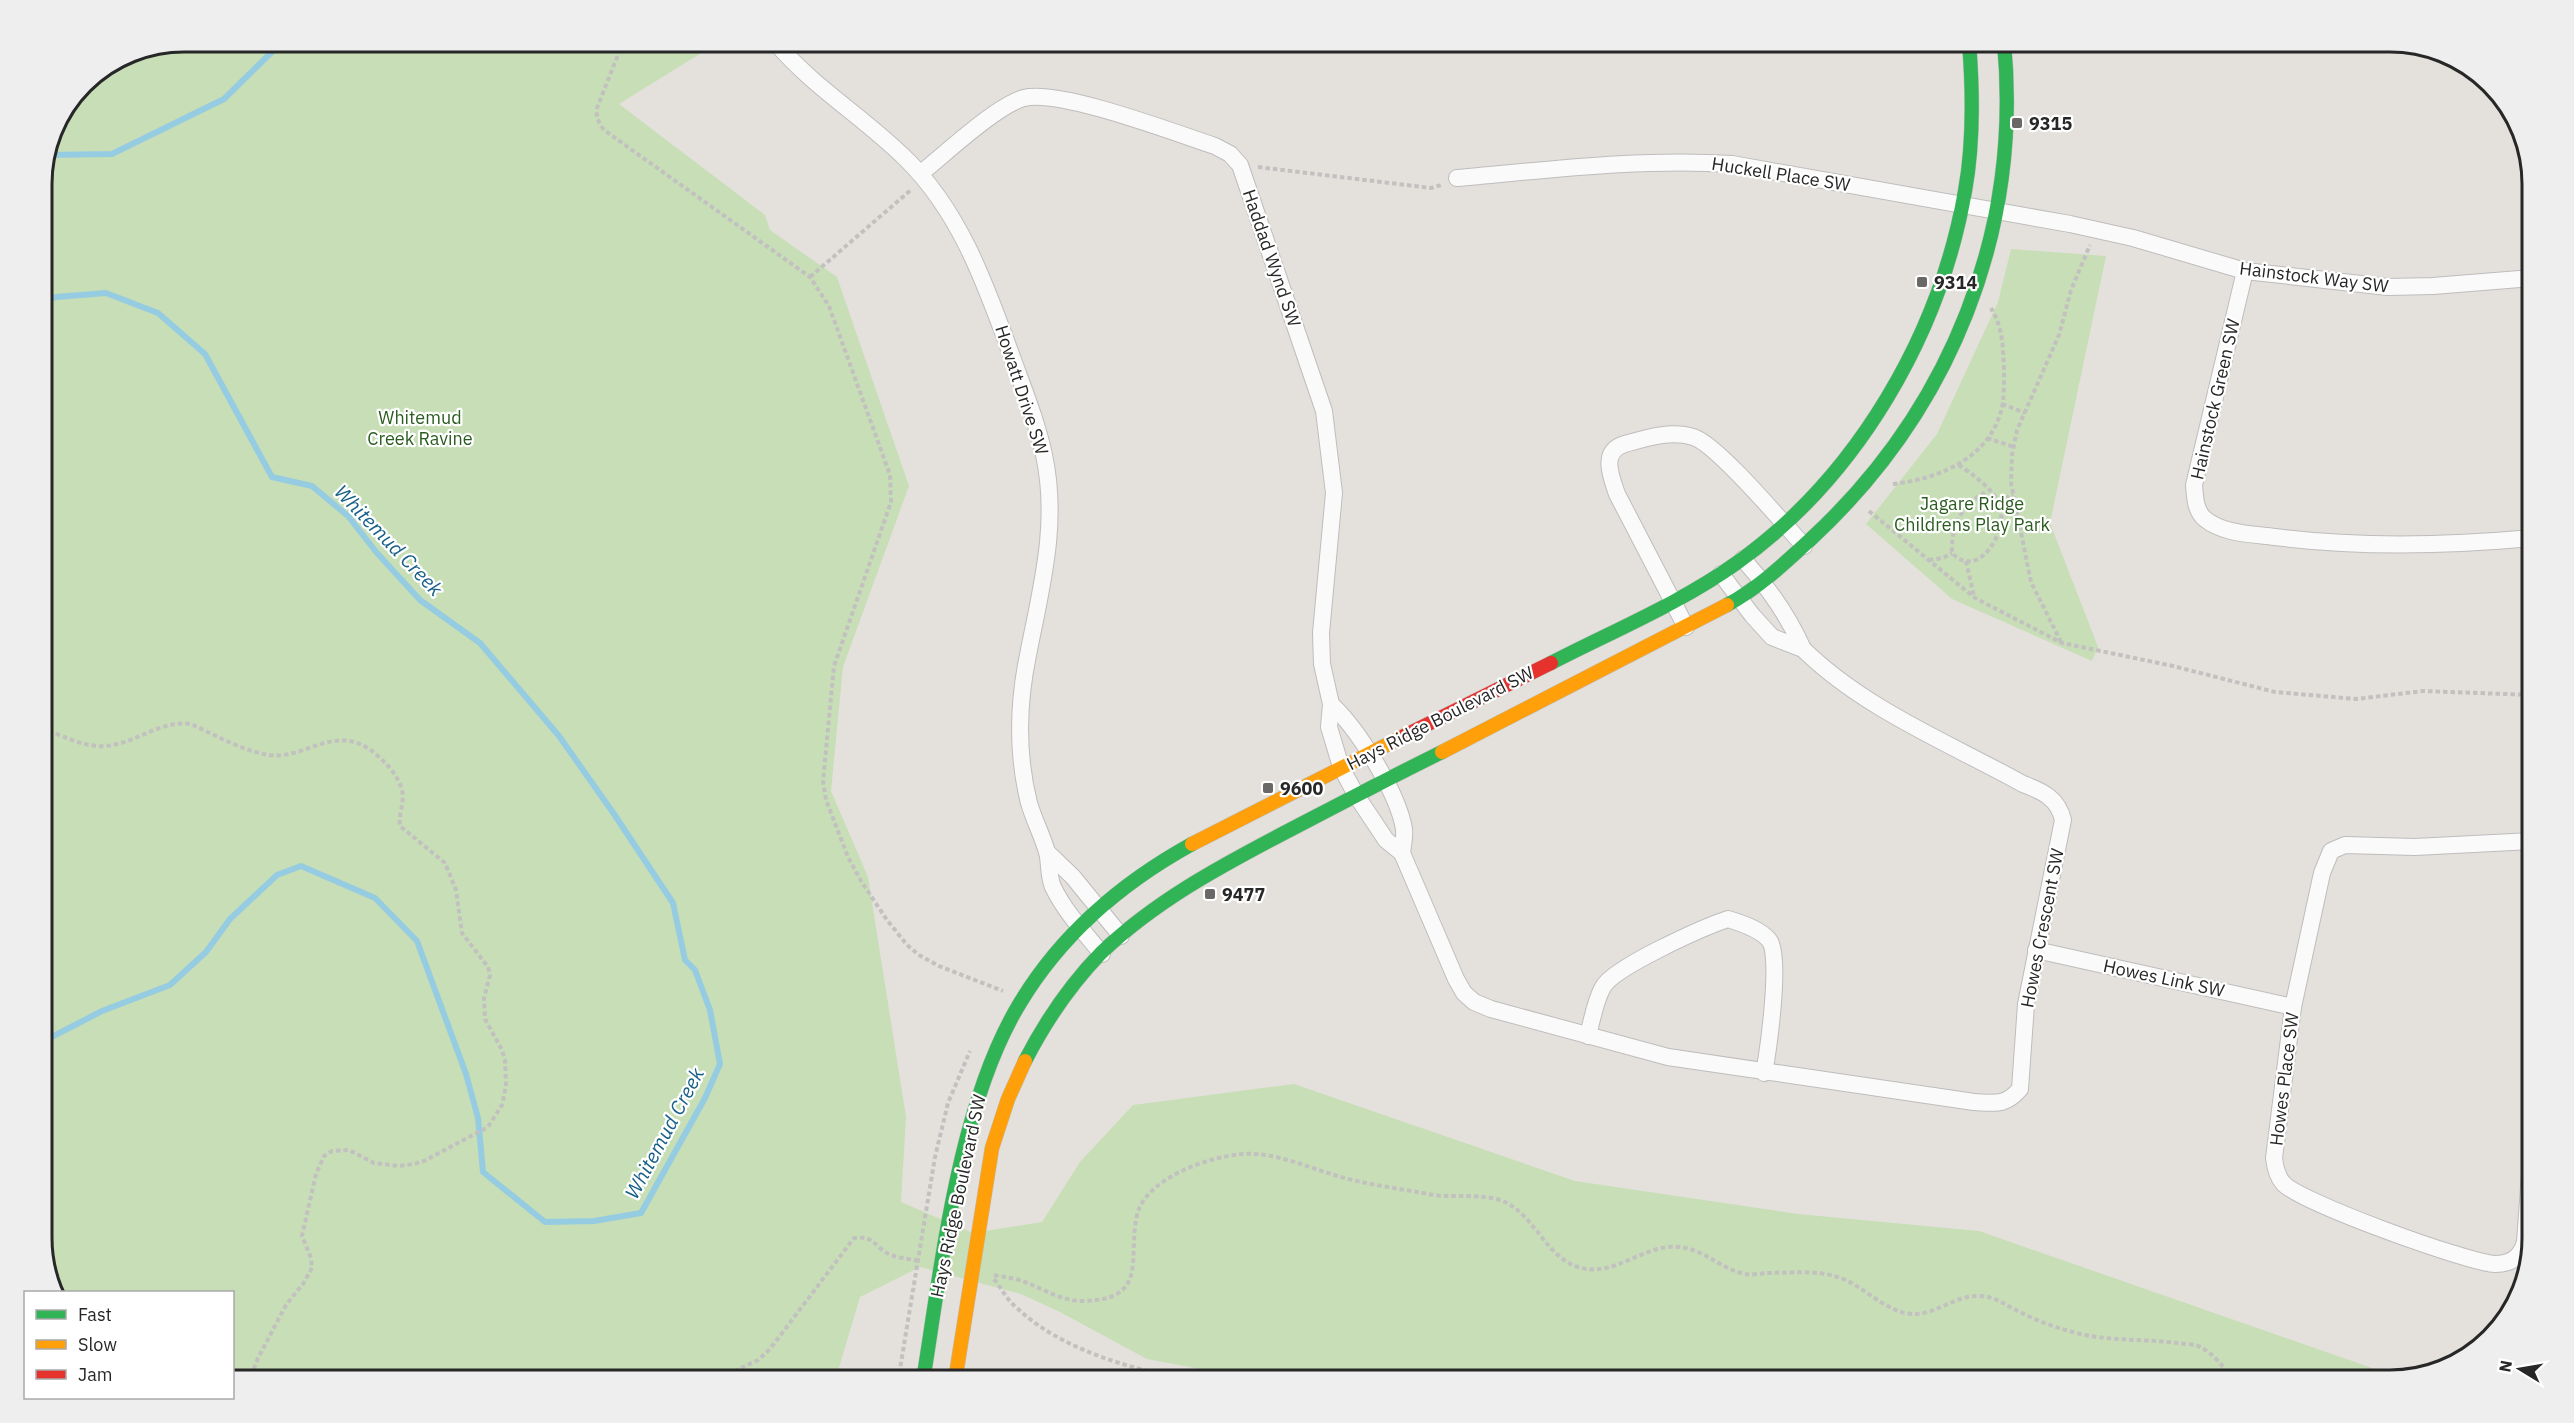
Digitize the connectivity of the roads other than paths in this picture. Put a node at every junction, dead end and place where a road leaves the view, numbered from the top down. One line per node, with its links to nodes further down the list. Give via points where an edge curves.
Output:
1 (1970, 52): 6 (street, Hays Ridge Boulevard SW, via 1973,116)
2 (2004, 52): 7 (street, Hays Ridge Boulevard SW, via 2007,117 2004,166)
3 (785, 53): 4 (street, Howatt Drive SW, via 811,80)
4 (923, 176): 20 (street, Haddad Wynd SW, via 1002,108 1038,96 1065,99 1215,146 1240,165 1326,422 1334,493 1321,633 1322,664); 26 (street, Howatt Drive SW, via 953,219 980,272 1038,428 1045,458 1050,539 1023,681 1020,732 1024,781)
5 (1457, 178): 6 (street, Huckell Place SW, via 1618,163 1693,161 1765,168)
6 (1964, 206): 7 (street, Huckell Place SW); 10 (street, Hays Ridge Boulevard SW, via 1944,280 1884,405 1828,480)
7 (1995, 212): 8 (street, Hainstock Way SW, via 2096,230); 12 (street, Hays Ridge Boulevard SW, via 1966,318 1906,432 1860,490)
8 (2245, 271): 9 (street, Hainstock Way SW, via 2388,286); 11 (street, Hainstock Green SW, via 2194,485 2195,503 2203,518 2236,532 2327,543 2397,546)
9 (2521, 279)
10 (1783, 524): 12 (street); 13 (street, Hays Ridge Boulevard SW); 17 (street, via 1713,448 1694,437 1672,434 1619,446 1610,455 1608,472)
11 (2521, 539)
12 (1804, 546): 15 (street, Hays Ridge Boulevard SW)
13 (1743, 559): 14 (street, Hays Ridge Boulevard SW); 15 (street)
14 (1721, 574): 16 (street); 17 (street, Hays Ridge Boulevard SW)
15 (1764, 582): 16 (street, Hays Ridge Boulevard SW); 19 (street, via 1791,622)
16 (1739, 598): 18 (street, Hays Ridge Boulevard SW); 19 (street, via 1772,637)
17 (1673, 601): 18 (street); 21 (street, Hays Ridge Boulevard SW)
18 (1686, 627): 23 (street, Hays Ridge Boulevard SW)
19 (1803, 649): 31 (street, Howes Crescent SW, via 1825,671 1861,694 2042,791 2060,808 2062,820)
20 (1331, 704): 21 (street, Haddad Wynd SW, via 1346,718); 22 (street, Haddad Wynd SW, via 1329,727)
21 (1369, 755): 22 (street, Hays Ridge Boulevard SW); 23 (street, Haddad Wynd SW)
22 (1341, 767): 24 (street, Howes Crescent SW); 28 (street, Hays Ridge Boulevard SW, via 1174,854)
23 (1385, 780): 24 (street, Hays Ridge Boulevard SW); 27 (street, Haddad Wynd SW, via 1404,830)
24 (1356, 795): 27 (street, Howes Crescent SW, via 1386,840); 30 (street, Hays Ridge Boulevard SW, via 1192,882)
25 (2522, 841): 33 (street, Howes Place SW, via 2415,847 2345,845 2331,851 2322,873)
26 (1047, 852): 28 (street, Howatt Drive SW); 29 (street, Howatt Drive SW, via 1051,884)
27 (1402, 853): 34 (street, Howes Crescent SW, via 1464,993 1491,1009)
28 (1099, 909): 29 (street, Hays Ridge Boulevard SW); 30 (street, Howatt Drive SW)
29 (1080, 927): 32 (street, Howatt Drive SW); 37 (street, Hays Ridge Boulevard SW, via 1021,1000 982,1085 961,1166)
30 (1122, 936): 32 (street, Hays Ridge Boulevard SW)
31 (2036, 950): 33 (street, Howes Link SW); 35 (street, Howes Crescent SW, via 2026,1004 2020,1089 2011,1100 1998,1104 1974,1102)
32 (1102, 954): 38 (street, Hays Ridge Boulevard SW, via 1079,978 1038,1037 999,1121)
33 (2293, 1006): 36 (street, Howes Place SW, via 2274,1158 2284,1185 2387,1232 2476,1260 2496,1264)
34 (1588, 1036): 35 (street, Howes Crescent SW, via 1668,1057); 35 (street, via 1603,985 1614,974 1728,919 1757,931 1769,939 1774,949)
35 (1764, 1073)
36 (2520, 1255)
37 (925, 1370)
38 (958, 1370)

